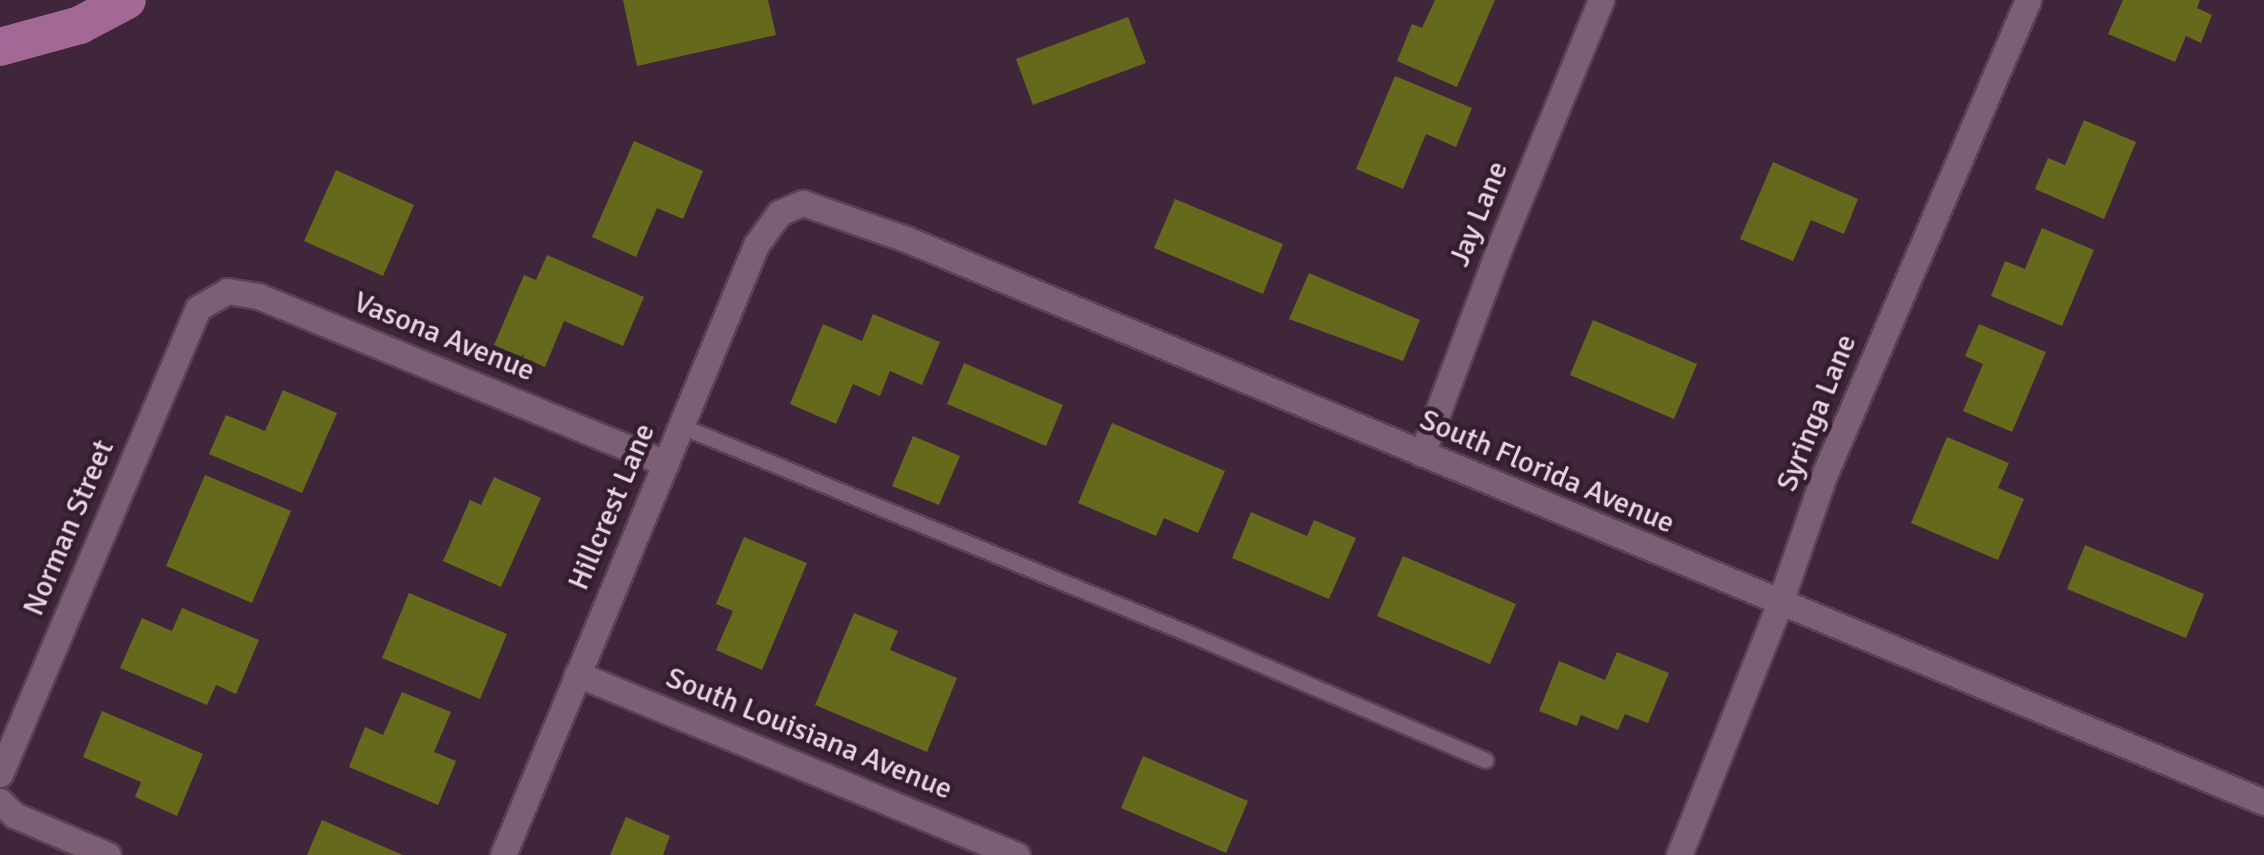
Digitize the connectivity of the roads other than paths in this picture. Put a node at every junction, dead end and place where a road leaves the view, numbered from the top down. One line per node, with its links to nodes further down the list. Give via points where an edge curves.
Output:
1 (1601, 0): 6 (street, Jay Lane)
2 (2028, 0): 8 (street, Syringa Lane, via 1825,474)
3 (803, 203): 5 (street, Hillcrest Lane, via 779,213 756,246); 6 (street, South Florida Avenue, via 906,239)
4 (198, 308): 7 (street, Vasona Avenue, via 227,291 258,296); 11 (street, Norman Street)
5 (681, 426): 7 (street, Hillcrest Lane); 10 (lane)
6 (1422, 454): 8 (street, South Florida Avenue)
7 (666, 463): 9 (street, Hillcrest Lane)
8 (1779, 604): 13 (street, South Florida Avenue); 17 (street, Syringa Lane)
9 (577, 674): 15 (street, Hillcrest Lane); 16 (street, South Louisiana Avenue)
10 (1486, 760)
11 (0, 774)
12 (0, 801): 14 (street, via 14,815)
13 (2264, 802)
14 (108, 855)
15 (503, 855)
16 (1017, 855)
17 (1679, 855)

